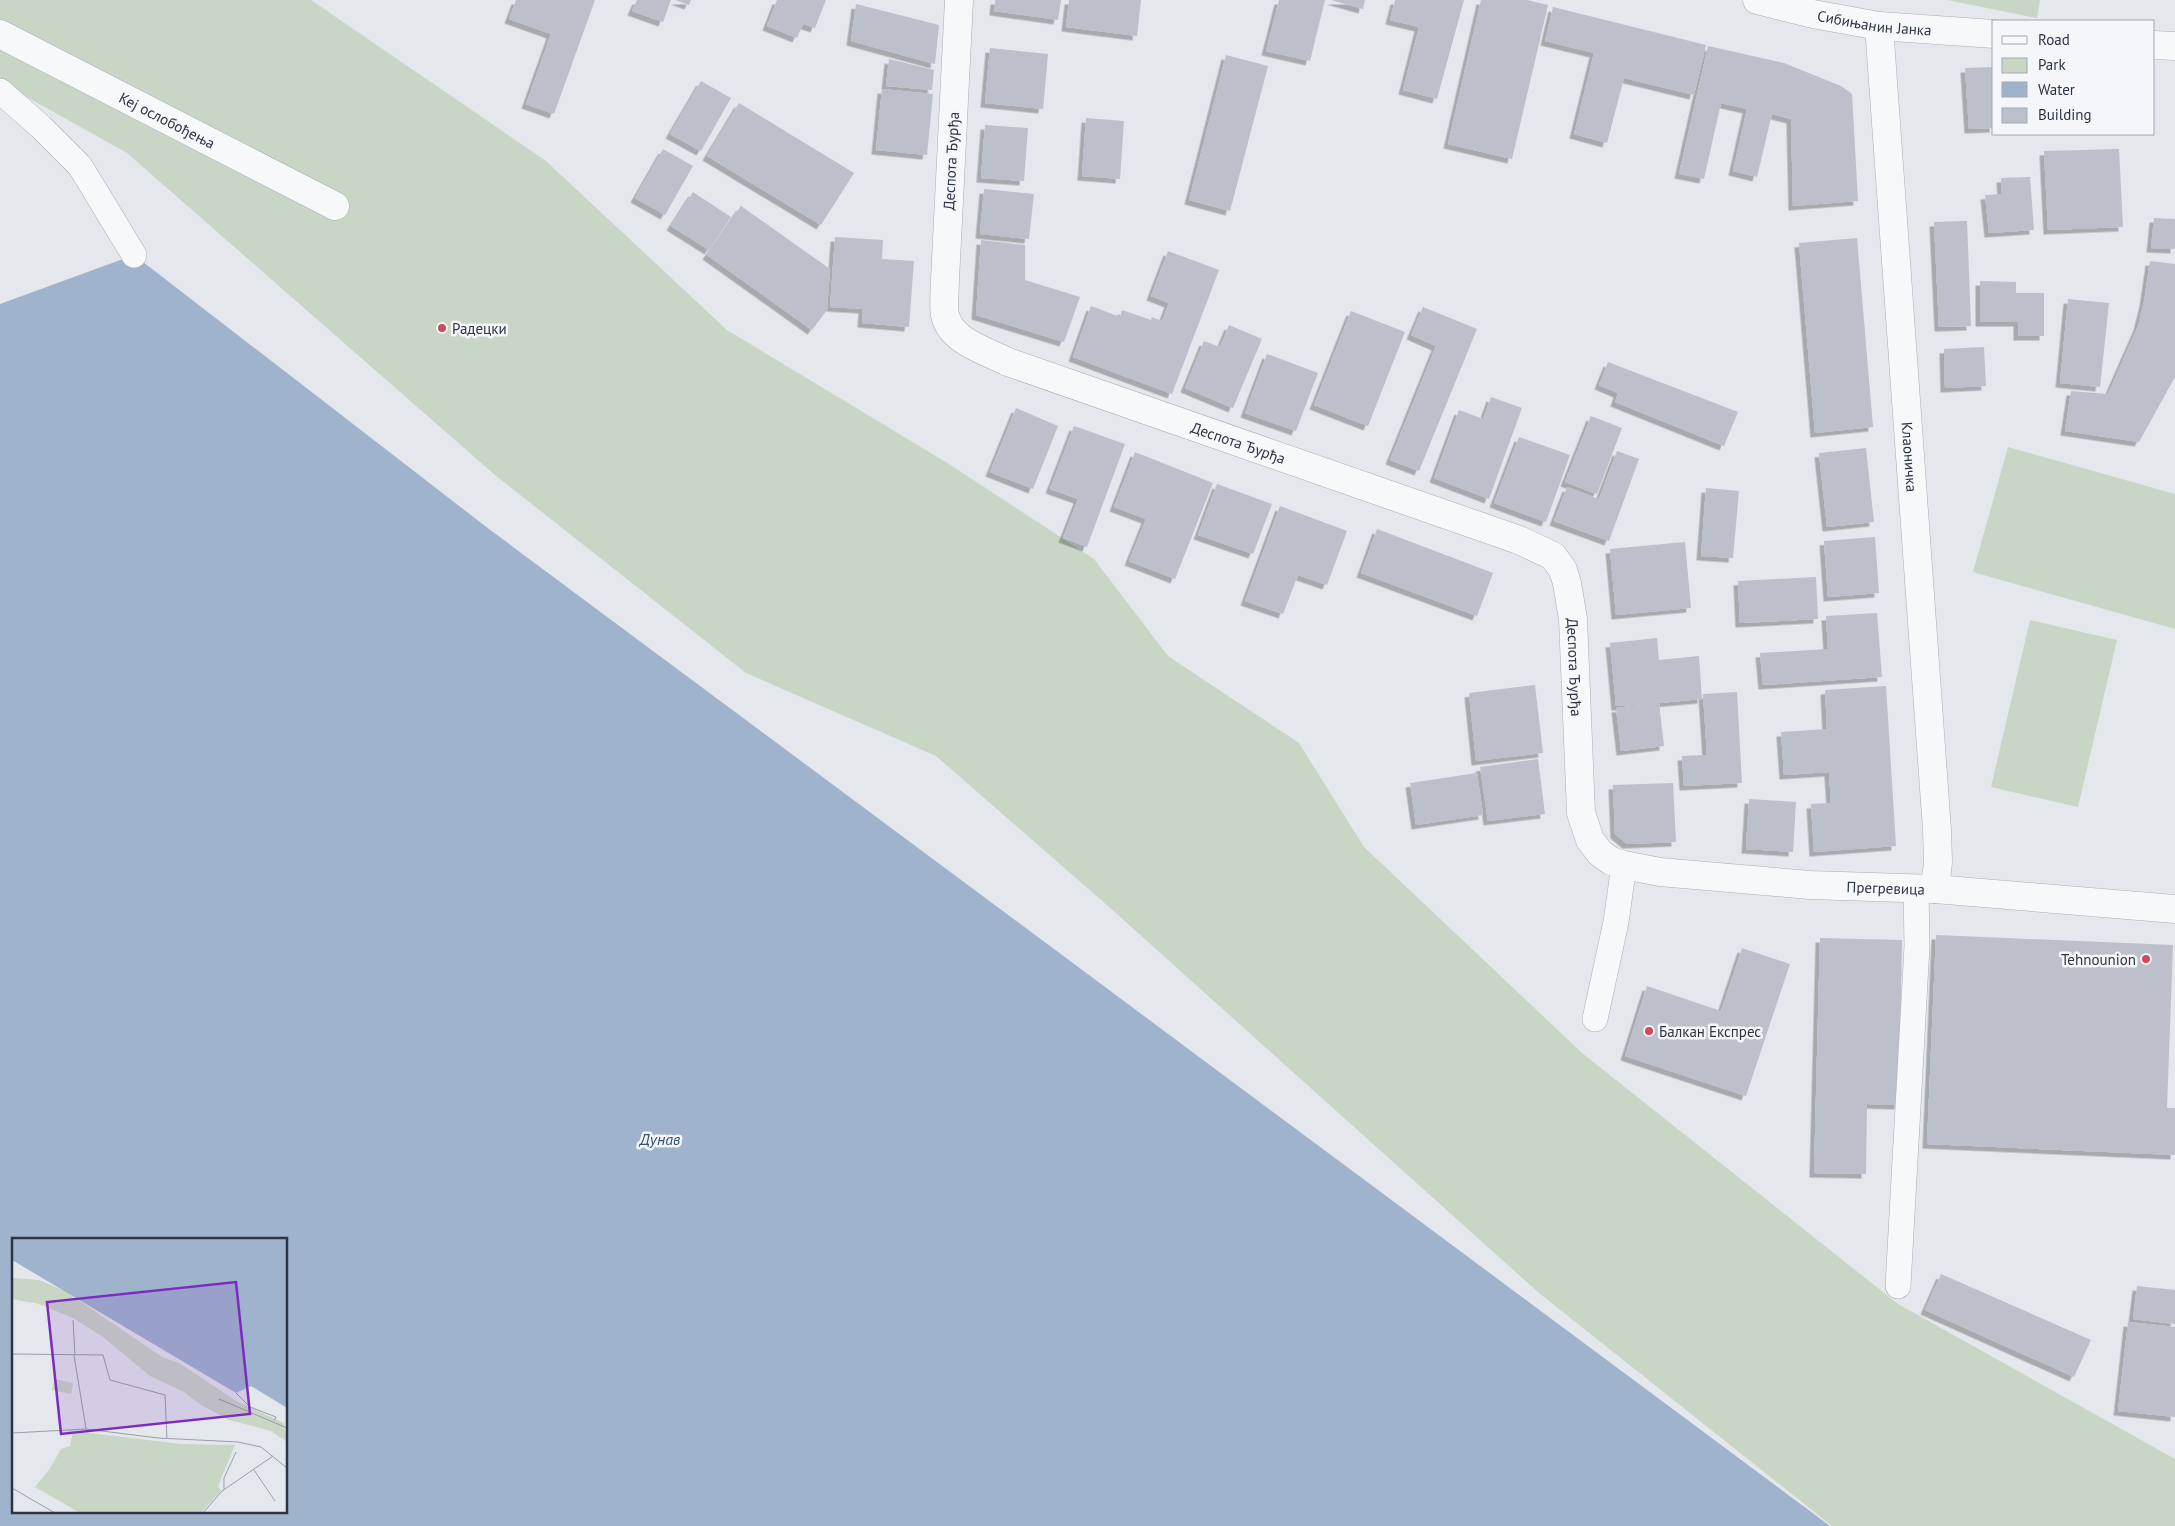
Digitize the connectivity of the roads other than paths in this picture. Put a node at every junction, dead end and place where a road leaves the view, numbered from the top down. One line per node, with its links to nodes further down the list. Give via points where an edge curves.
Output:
1 (959, 0): 11 (street, Деспота Ђурђа, via 945,280 945,314 949,325 960,338 1008,362 1519,540 1554,556 1567,583 1573,619 1582,813 1590,840)
2 (1757, 0): 3 (street, Сибињанин Јанка)
3 (1879, 26): 5 (street, Сибињанин Јанка); 12 (street, Клаоничка, via 1937,830 1938,862)
4 (0, 34): 9 (street, Кеј ослобођења)
5 (1992, 34)
6 (2155, 45): 7 (street)
7 (2175, 46)
8 (0, 91): 10 (lane, via 41,126 80,166)
9 (335, 206)
10 (134, 254)
11 (1612, 859): 12 (street, Прегревица, via 1660,872 1810,885); 14 (lane, via 1616,922)
12 (1925, 888): 13 (street, Прегревица); 15 (lane, via 1917,946)
13 (2175, 909)
14 (1595, 1019)
15 (1898, 1286)

